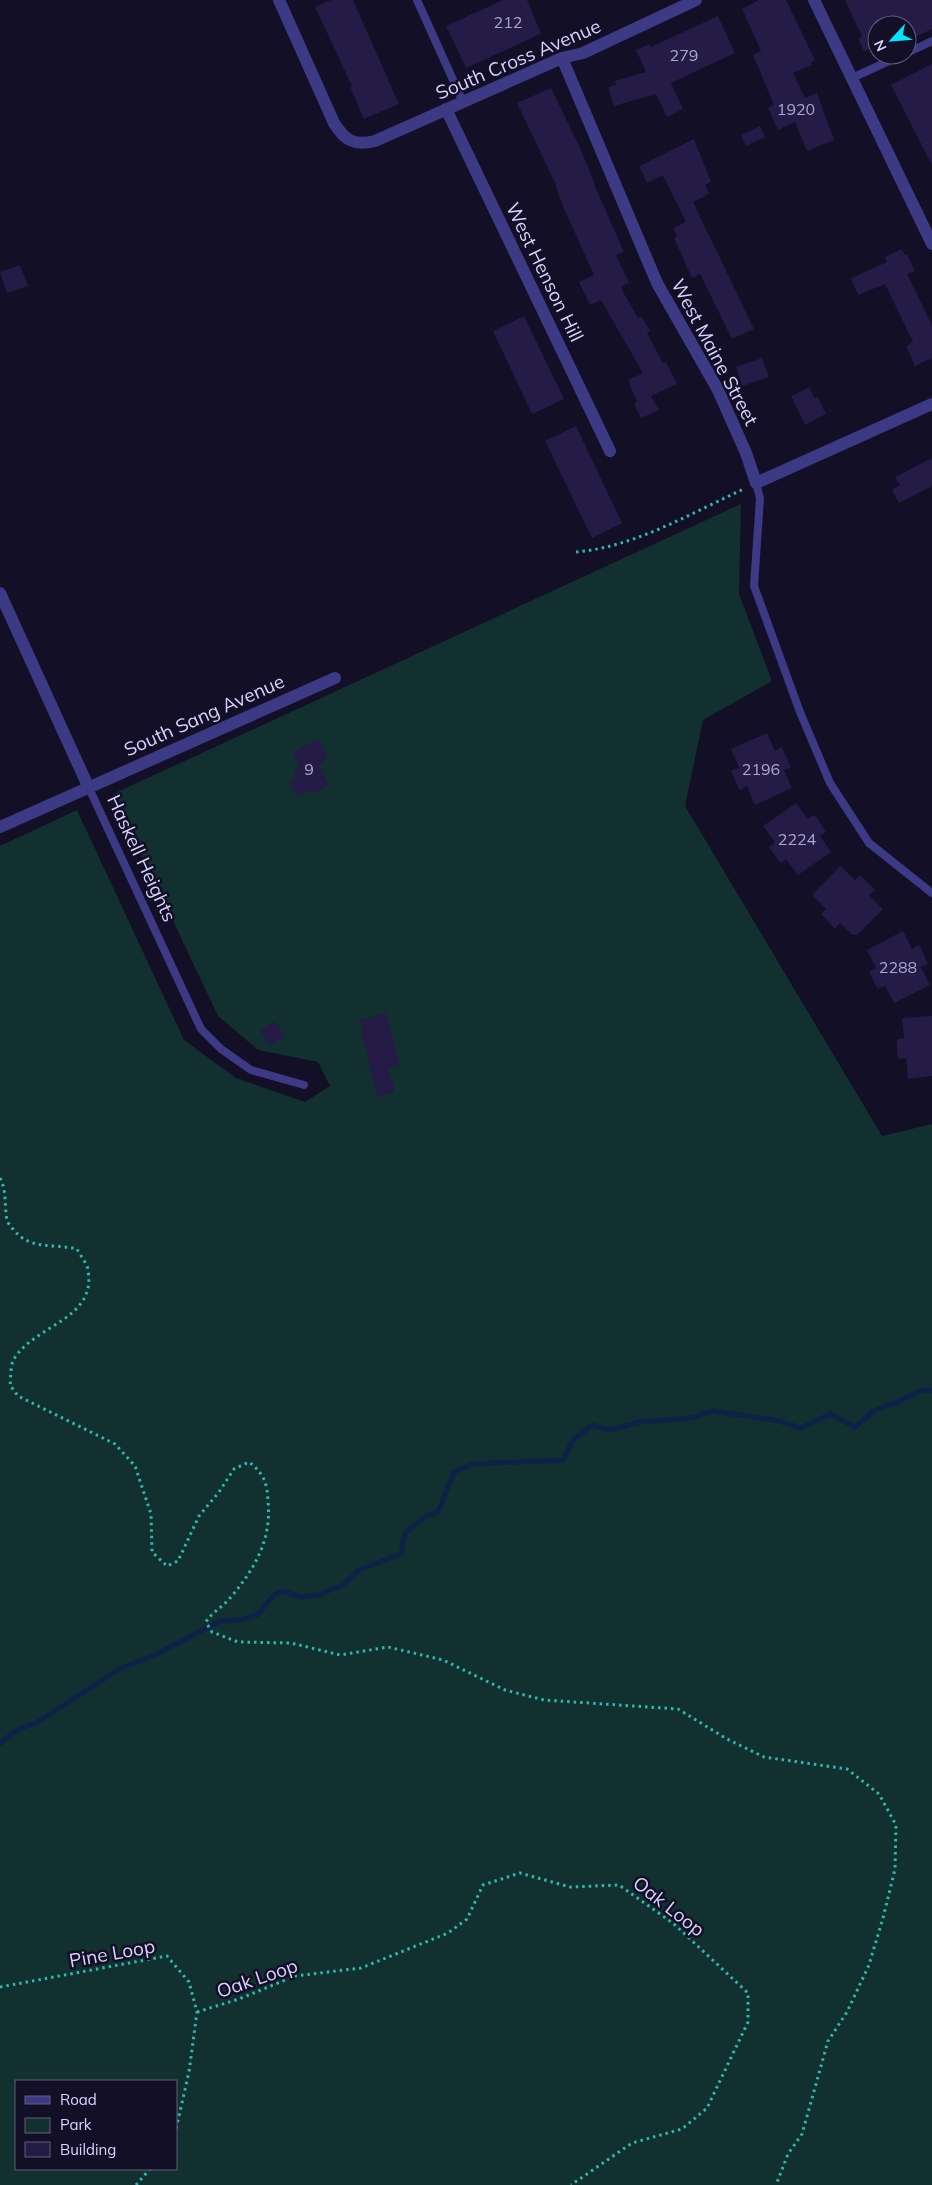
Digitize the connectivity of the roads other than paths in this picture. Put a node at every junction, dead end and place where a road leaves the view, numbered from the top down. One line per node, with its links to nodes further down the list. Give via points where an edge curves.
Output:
1 (279, 0): 11 (street, South Cross Avenue, via 341,135 362,144 375,141)
2 (416, 0): 10 (lane)
3 (696, 0): 7 (street, South Cross Avenue, via 583,53)
4 (814, 0): 9 (street)
5 (932, 41): 6 (lane)
6 (917, 48)
7 (562, 58): 10 (street, South Cross Avenue); 15 (street, West Maine Street, via 657,283 718,390)
8 (880, 65): 9 (lane)
9 (852, 78): 12 (street)
10 (463, 102): 11 (street, South Cross Avenue)
11 (446, 109): 14 (street, West Henson Hill)
12 (932, 244)
13 (932, 404): 15 (street)
14 (610, 451)
15 (756, 483): 20 (lane, West Maine Street, via 760,498 754,586 830,784 869,842)
16 (0, 593): 18 (street, Haskell Heights)
17 (335, 678): 18 (street, South Sang Avenue)
18 (88, 786): 19 (street, South Sang Avenue); 21 (lane, Haskell Heights, via 201,1029 221,1049 252,1070)
19 (0, 827)
20 (932, 893)
21 (304, 1085)

